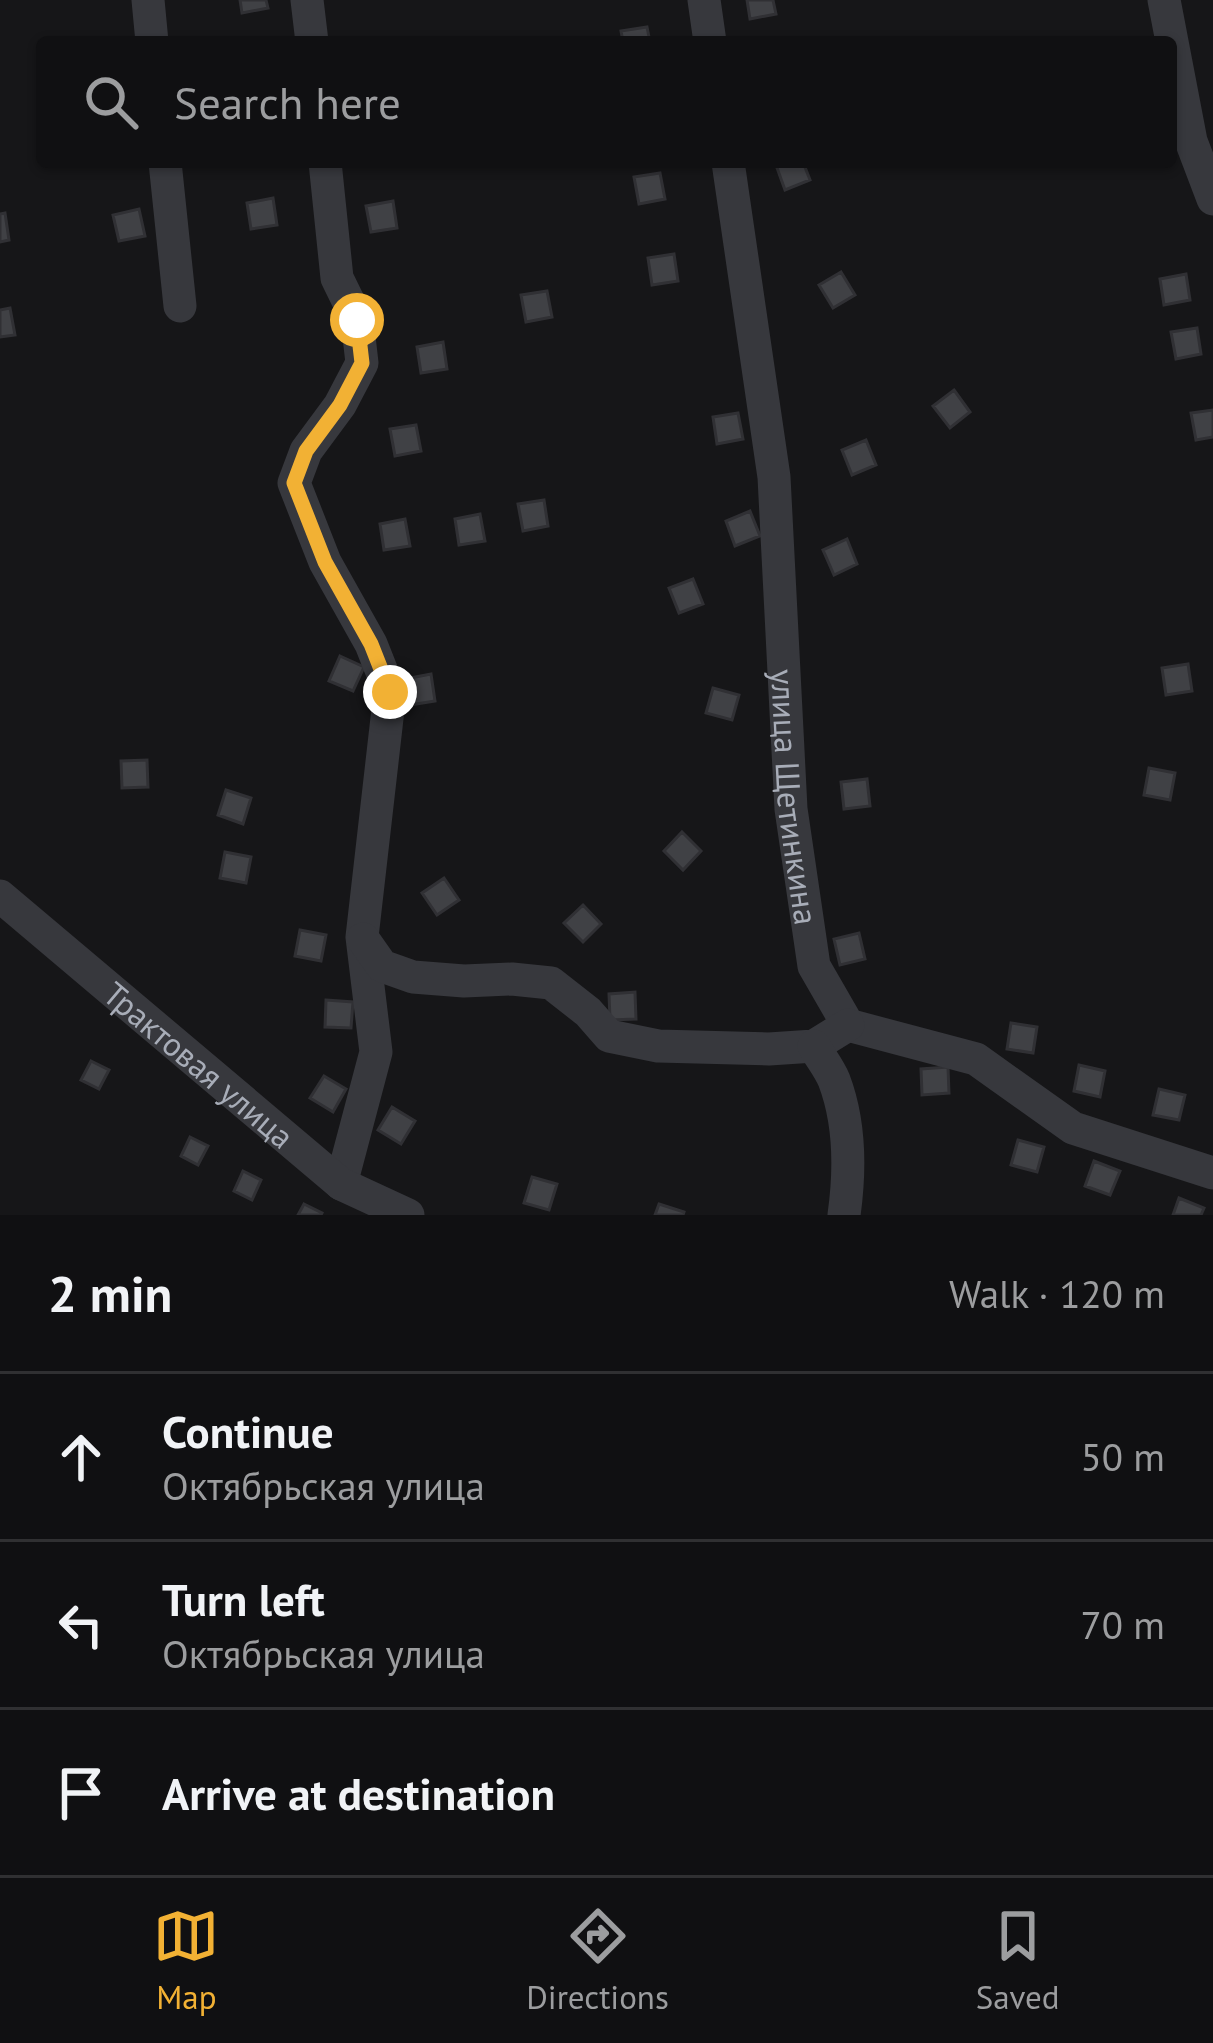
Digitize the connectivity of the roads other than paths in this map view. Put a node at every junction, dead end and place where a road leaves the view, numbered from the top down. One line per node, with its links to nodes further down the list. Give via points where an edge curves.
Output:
1 (148, 0): 5 (street)
2 (307, 0): 6 (street)
3 (704, 0): 7 (street)
4 (1164, 0): 8 (street)
5 (151, 36)
6 (311, 36)
7 (709, 36)
8 (1174, 36)
9 (1177, 47): 10 (street)
10 (1202, 138): 14 (street)
11 (166, 168): 15 (street)
12 (326, 168): 17 (street, via 337,278 357,320 362,363 294,483 390,692)
13 (729, 168): 18 (street, улица Щетинкина, via 774,477 790,809 814,966)
14 (1213, 199)
15 (180, 306)
16 (0, 896): 21 (street, Трактовая улица)
17 (362, 937): 19 (street, via 382,966 413,977 551,983 609,1036 658,1046); 21 (street, via 376,1052)
18 (848, 1025): 19 (street); 20 (street, via 976,1060 1073,1128)
19 (814, 1046): 23 (street, via 833,1079 845,1132)
20 (1213, 1173)
21 (341, 1184): 22 (street, Трактовая улица)
22 (408, 1215)
23 (844, 1215)

